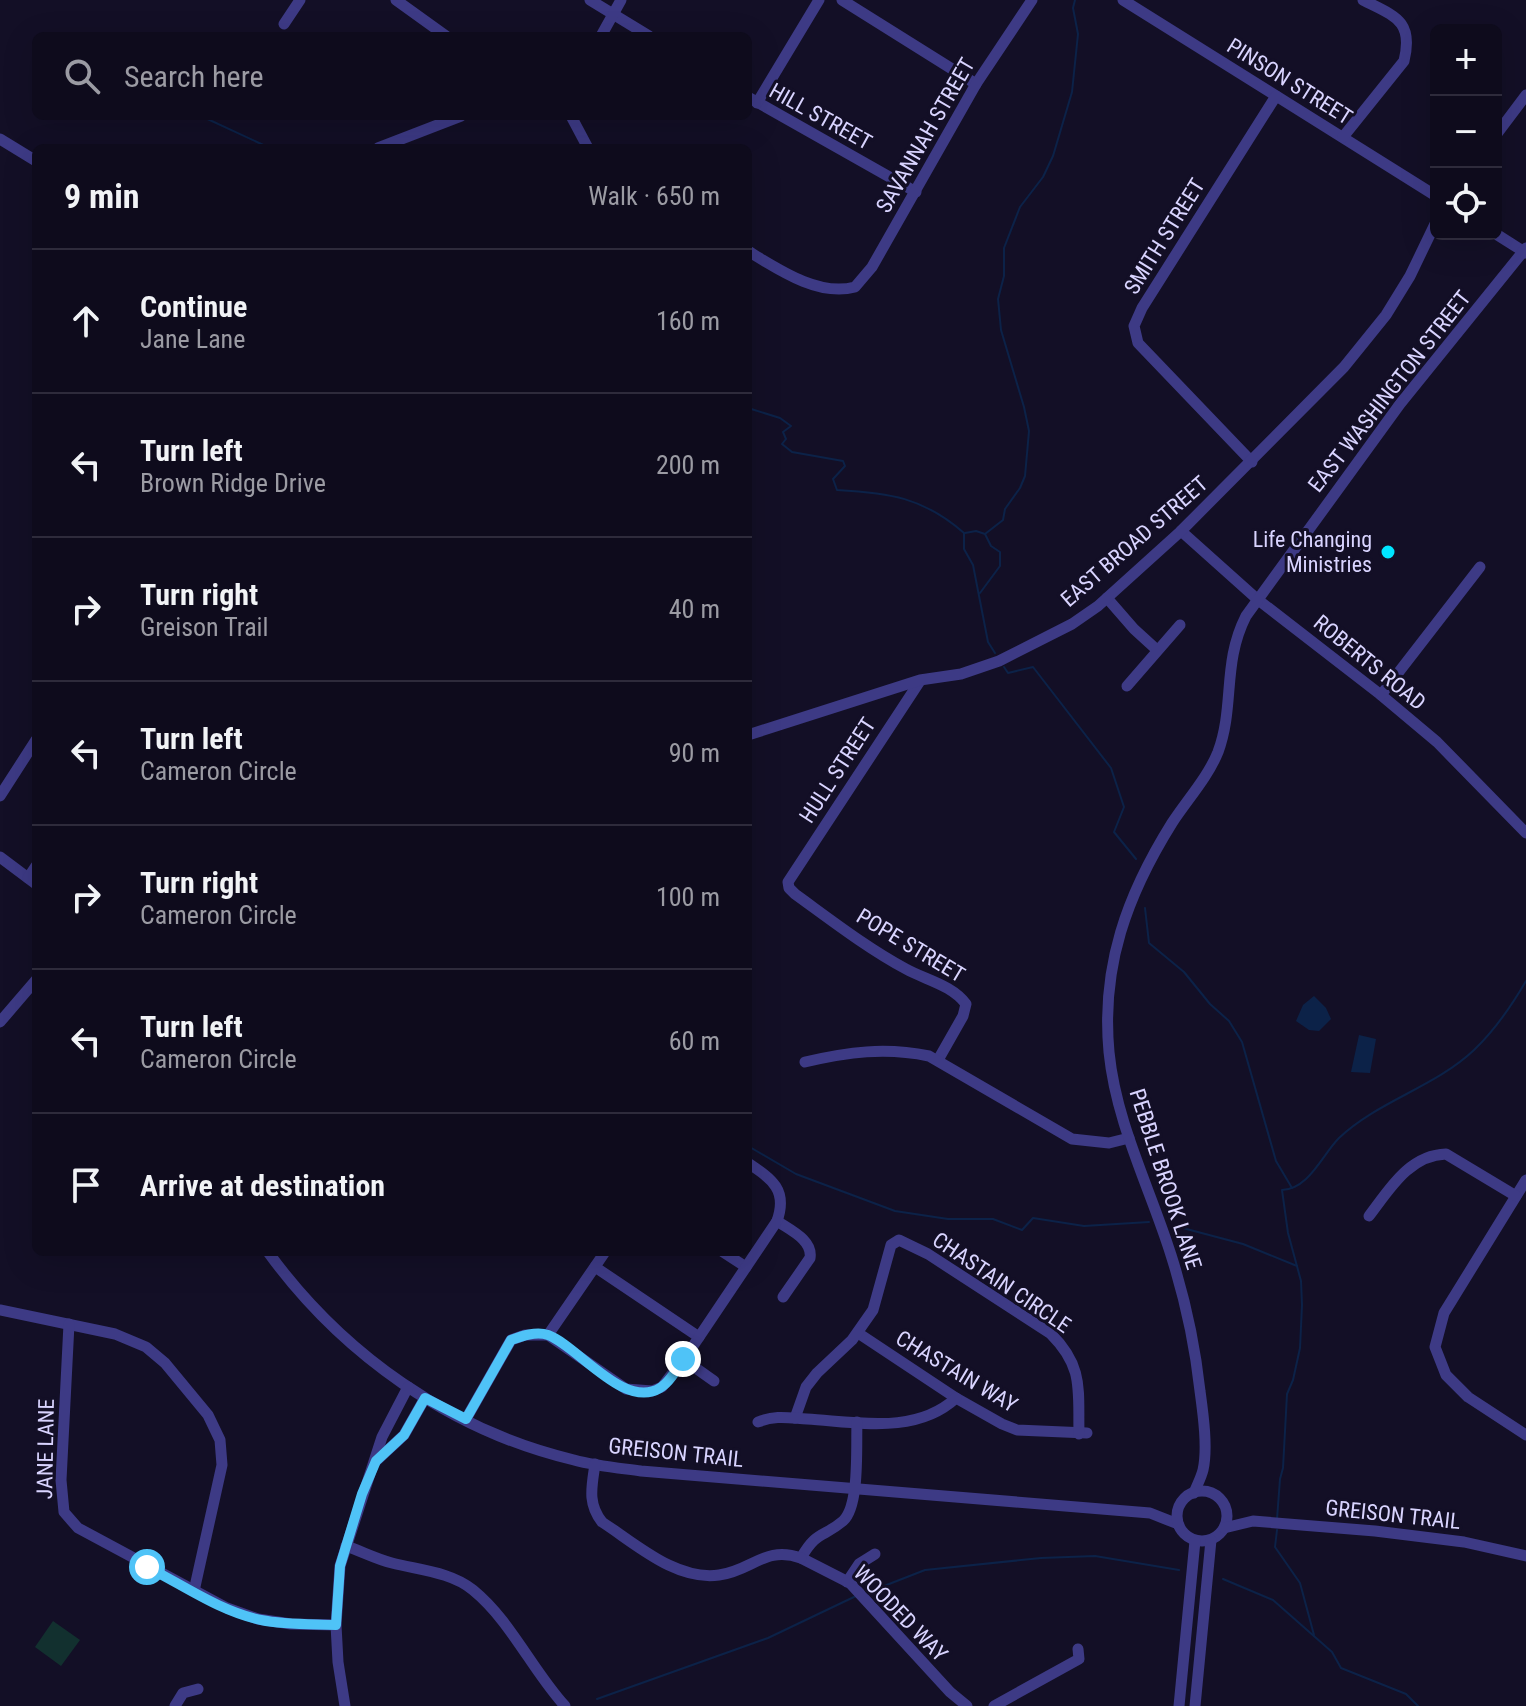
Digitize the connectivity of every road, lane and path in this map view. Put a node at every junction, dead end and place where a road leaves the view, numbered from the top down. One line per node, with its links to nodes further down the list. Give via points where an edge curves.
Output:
1 (300, 0): 11 (street)
2 (396, 0): 12 (street)
3 (590, 0): 10 (street)
4 (621, 0): 10 (street)
5 (819, 0): 18 (street)
6 (842, 0): 15 (street)
7 (1032, 0): 15 (street, SAVANNAH STREET)
8 (1123, 0): 17 (street, PINSON STREET)
9 (1363, 0): 22 (street, via 1400,19 1406,50 1404,61)
10 (613, 14): 13 (street); 14 (street)
11 (284, 24)
12 (440, 32)
13 (603, 32)
14 (642, 32)
15 (976, 84): 27 (street, SAVANNAH STREET)
16 (1526, 95): 21 (street)
17 (1276, 96): 22 (street, PINSON STREET); 33 (street, SMITH STREET, via 1134,326 1138,343)
18 (752, 100): 27 (street, HILL STREET)
19 (451, 120): 24 (street)
20 (573, 120): 25 (street)
21 (1502, 127)
22 (1343, 137): 28 (street, PINSON STREET)
23 (0, 139): 26 (street)
24 (388, 144)
25 (586, 144)
26 (32, 159)
27 (916, 192): 32 (street, SAVANNAH STREET, via 855,287 817,286)
28 (1430, 192)
29 (1430, 234): 33 (street, EAST BROAD STREET, via 1386,315)
30 (1502, 238): 31 (street)
31 (1525, 251): 37 (street, EAST WASHINGTON STREET, via 1400,404)
32 (752, 253)
33 (1252, 462): 34 (street, EAST BROAD STREET)
34 (1181, 531): 36 (street, EAST BROAD STREET); 37 (street, ROBERTS ROAD)
35 (1480, 567): 42 (street)
36 (1107, 598): 39 (street); 40 (street, EAST BROAD STREET, via 1072,624 1001,660 961,674)
37 (1257, 599): 42 (street, ROBERTS ROAD); 56 (street, PEBBLE BROOK LANE, via 1234,642 1226,716 1215,758 1150,858 1121,926 1107,1010 1112,1078)
38 (1180, 625): 39 (street)
39 (1157, 650): 41 (street)
40 (920, 680): 43 (street, EAST BROAD STREET); 49 (street, HULL STREET)
41 (1127, 686)
42 (1381, 695): 46 (street, ROBERTS ROAD, via 1437,742)
43 (752, 734)
44 (32, 746): 45 (street)
45 (0, 796)
46 (1526, 833)
47 (0, 857): 48 (street)
48 (32, 881)
49 (788, 882): 54 (street, POPE STREET, via 795,894 873,948 963,1000 963,1016)
50 (32, 985): 52 (street)
51 (32, 991): 52 (street)
52 (16, 1003): 53 (street)
53 (0, 1022)
54 (938, 1060): 55 (street, via 871,1050); 56 (street, via 1072,1139 1109,1143)
55 (805, 1062)
56 (1129, 1138): 86 (street, PEBBLE BROOK LANE, via 1190,1325 1201,1400)
57 (752, 1166): 61 (street, via 776,1186 781,1198)
58 (1526, 1180): 59 (street)
59 (1516, 1196): 60 (street, via 1446,1154 1433,1154 1411,1166); 83 (street, via 1444,1313 1435,1347 1446,1375 1468,1397)
60 (1369, 1216)
61 (777, 1221): 66 (street); 67 (street, via 805,1241 811,1252)
62 (271, 1256): 75 (street, GREISON TRAIL, via 325,1321)
63 (602, 1256): 65 (street)
64 (729, 1256): 66 (street)
65 (595, 1267): 71 (street); 72 (street)
66 (746, 1267): 72 (street)
67 (783, 1297)
68 (0, 1310): 69 (street)
69 (69, 1324): 103 (street, JANE LANE, via 64,1512 78,1528); 103 (street, via 146,1347 202,1408 220,1440 222,1465)
70 (858, 1333): 77 (street, CHASTAIN WAY); 78 (street, CHASTAIN CIRCLE, via 806,1387); 82 (street, CHASTAIN CIRCLE, via 873,1310 891,1245 899,1240 911,1245 1065,1348 1077,1378)
71 (548, 1335): 73 (street, via 626,1389 662,1387); 79 (street, via 511,1340)
72 (699, 1337): 73 (street)
73 (683, 1359): 74 (street)
74 (714, 1381)
75 (408, 1387): 76 (street, GREISON TRAIL); 84 (street, via 382,1437)
76 (425, 1398): 79 (street, GREISON TRAIL); 84 (street, via 404,1435)
77 (956, 1398): 81 (street, via 916,1421); 82 (street, CHASTAIN WAY, via 1017,1430)
78 (795, 1418): 80 (street, via 772,1416); 81 (street)
79 (466, 1419): 85 (street, GREISON TRAIL, via 533,1448)
80 (758, 1422)
81 (857, 1422): 87 (street)
82 (1083, 1434)
83 (1526, 1435)
84 (376, 1461): 98 (street)
85 (595, 1464): 87 (street, GREISON TRAIL); 101 (street, WOODED WAY, via 591,1502 602,1522 679,1571 718,1575 772,1554)
86 (1203, 1468): 88 (street, PEBBLE BROOK LANE); 89 (street, PEBBLE BROOK LANE)
87 (853, 1489): 92 (street, GREISON TRAIL); 101 (street, via 846,1519 818,1535)
88 (1194, 1493): 89 (street); 90 (street)
89 (1215, 1495): 91 (street)
90 (1179, 1505): 92 (street, GREISON TRAIL); 94 (street)
91 (1226, 1509): 93 (street, GREISON TRAIL); 95 (street)
92 (1150, 1513): 94 (street, GREISON TRAIL)
93 (1253, 1521): 95 (street, GREISON TRAIL); 100 (street, GREISON TRAIL, via 1464,1542)
94 (1178, 1524): 97 (street)
95 (1224, 1528): 96 (street)
96 (1211, 1540): 97 (street); 113 (street)
97 (1195, 1541): 112 (street)
98 (346, 1546): 104 (street); 109 (street, via 472,1589)
99 (875, 1554): 102 (street, via 859,1564)
100 (1526, 1556)
101 (801, 1558): 102 (street, WOODED WAY)
102 (847, 1582): 110 (street, WOODED WAY)
103 (194, 1591): 104 (street, JANE LANE, via 258,1619)
104 (336, 1625): 108 (street)
105 (1078, 1649): 111 (street, via 1079,1659)
106 (198, 1689): 107 (street, via 183,1693)
107 (175, 1706)
108 (345, 1706)
109 (565, 1706)
110 (967, 1706)
111 (994, 1706)
112 (1179, 1706)
113 (1195, 1706)

